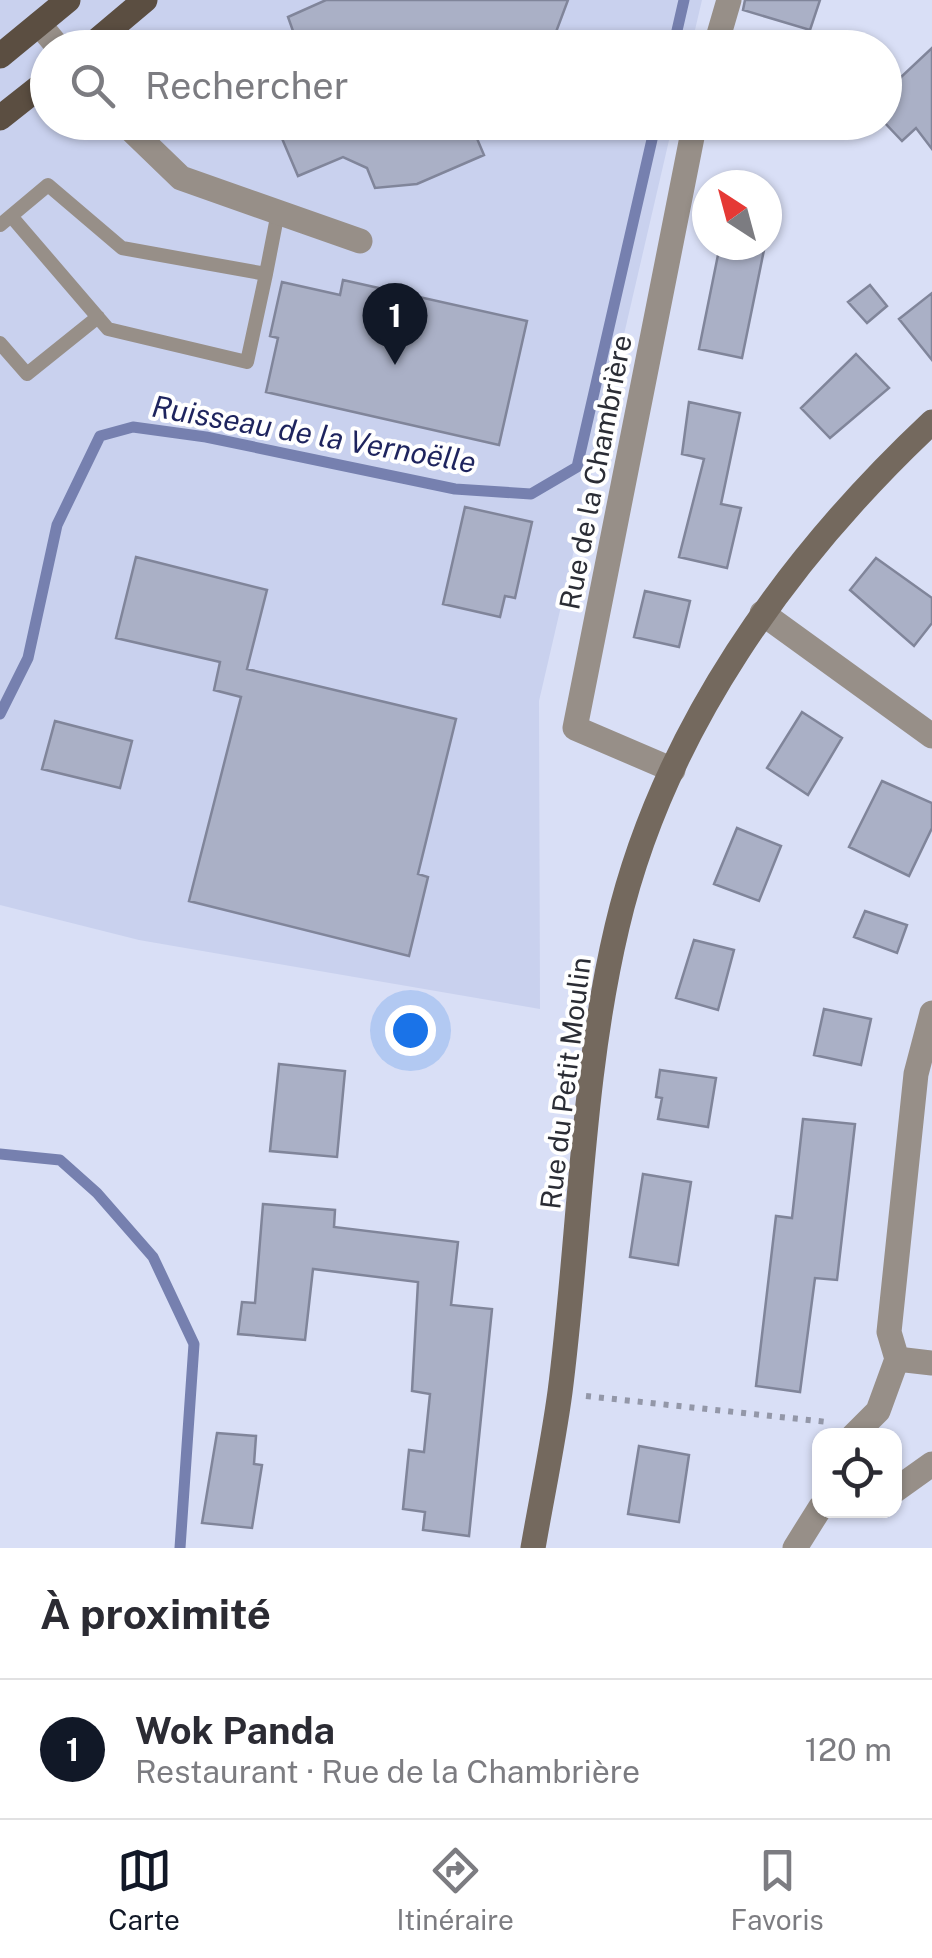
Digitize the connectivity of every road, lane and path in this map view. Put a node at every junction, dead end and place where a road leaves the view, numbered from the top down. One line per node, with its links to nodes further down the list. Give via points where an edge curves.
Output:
1 (68, 0): 4 (main road)
2 (144, 0): 7 (main road)
3 (729, 0): 8 (street)
4 (40, 24): 5 (main road); 6 (street)
5 (32, 30)
6 (45, 30)
7 (109, 30)
8 (720, 30)
9 (30, 32): 10 (main road)
10 (0, 56)
11 (30, 94): 12 (main road)
12 (0, 118)
13 (142, 140): 15 (street, via 181,178)
14 (691, 140): 24 (street, Rue de la Chambrière, via 575,728)
15 (278, 212): 17 (street); 18 (lane)
16 (6, 221): 18 (lane, via 48,185 122,248); 19 (lane)
17 (360, 241)
18 (266, 274): 19 (lane, via 246,362 108,329)
19 (98, 317): 20 (lane, via 27,374)
20 (0, 343)
21 (932, 422): 22 (street, Rue du Petit Moulin, via 827,532)
22 (762, 613): 23 (street); 24 (street, Rue du Petit Moulin, via 708,699)
23 (932, 736)
24 (674, 770): 28 (street, Rue du Petit Moulin, via 618,923 598,1014)
25 (932, 1013): 26 (street, via 916,1074 890,1299)
26 (897, 1359): 27 (street); 30 (street, via 878,1411)
27 (932, 1362)
28 (560, 1393): 29 (path); 34 (street, Rue du Petit Moulin)
29 (834, 1428)
30 (861, 1428)
31 (932, 1464): 32 (street)
32 (902, 1485)
33 (814, 1518): 35 (street)
34 (533, 1548)
35 (795, 1548)

